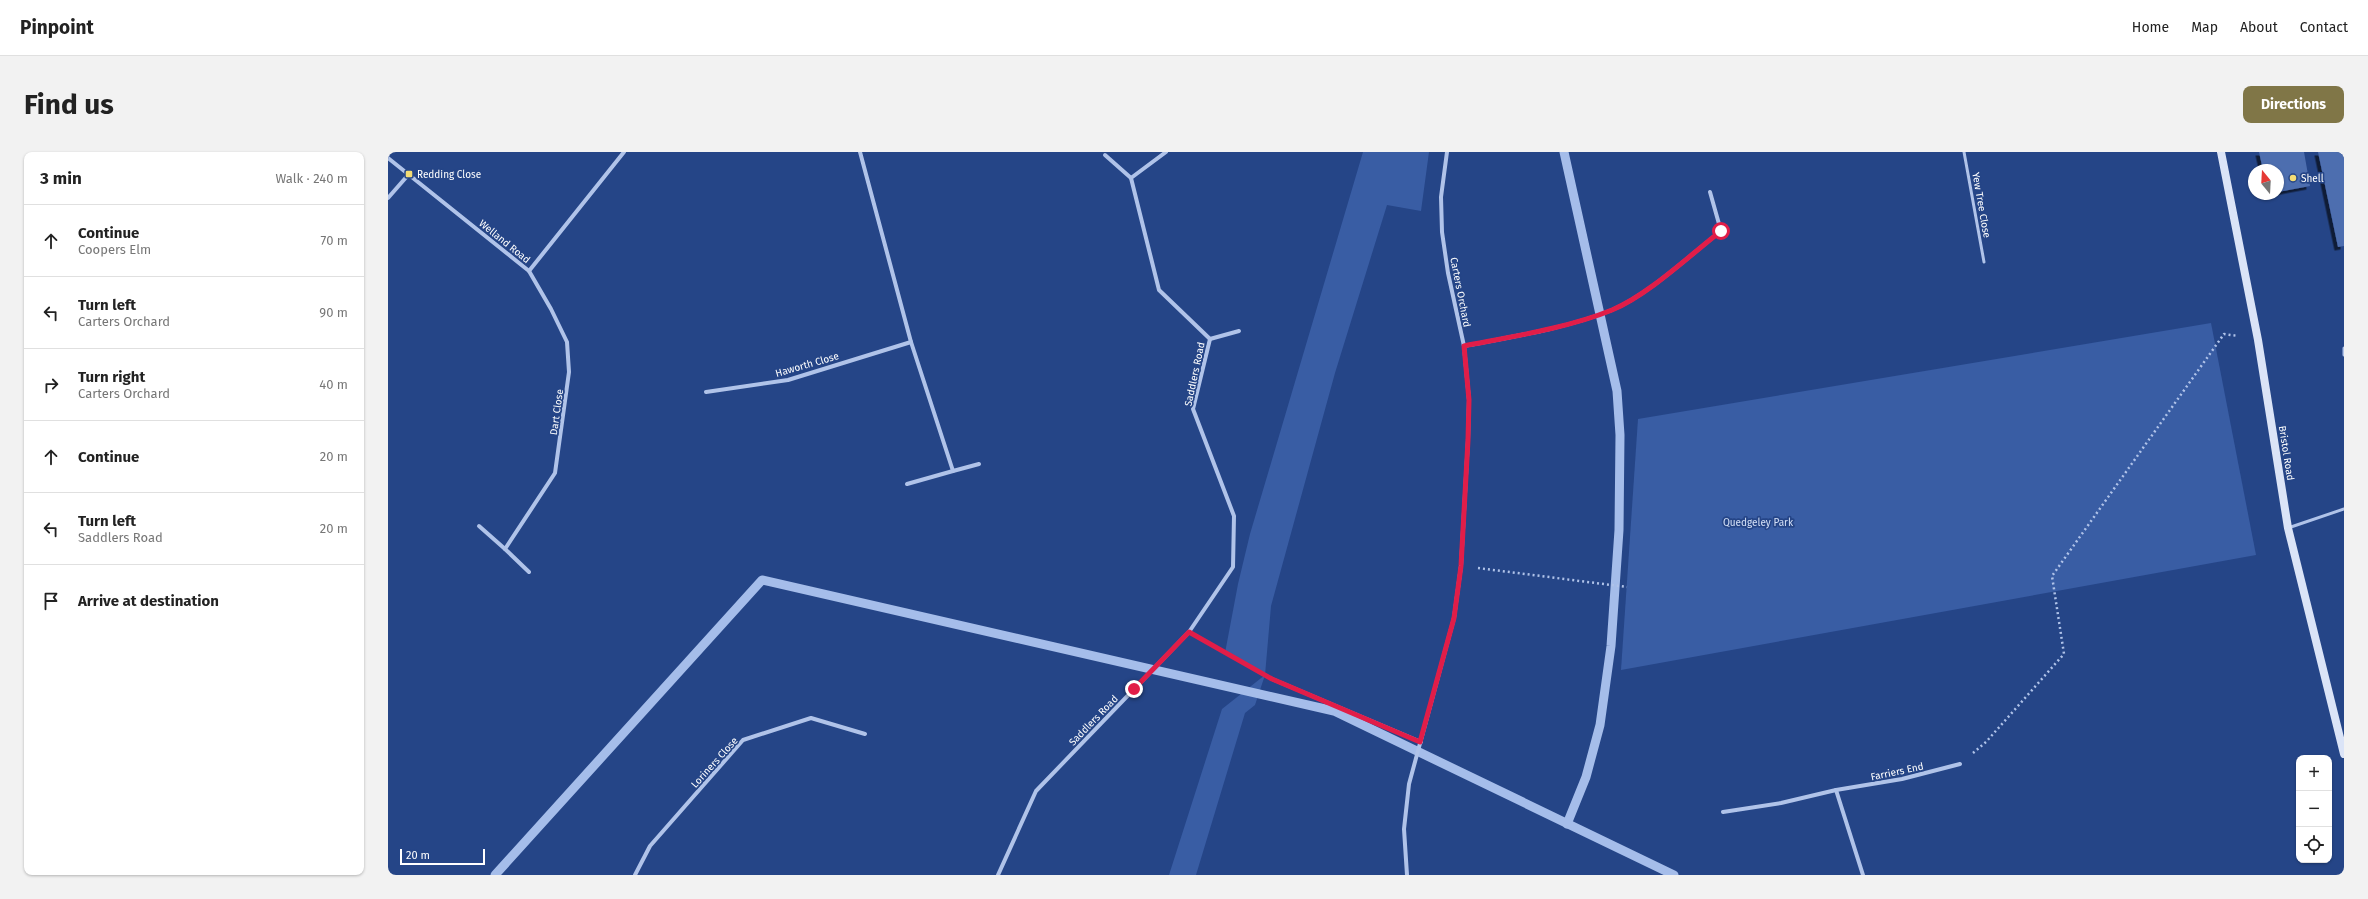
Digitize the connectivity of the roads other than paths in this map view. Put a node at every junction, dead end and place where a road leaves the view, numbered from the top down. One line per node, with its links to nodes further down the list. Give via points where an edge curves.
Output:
1 (624, 152): 14 (street, Welland Road)
2 (860, 152): 17 (street)
3 (1166, 152): 10 (street)
4 (1447, 152): 18 (street, Carters Orchard, via 1441,197 1442,232)
5 (1964, 152): 13 (lane, Yew Tree Close)
6 (2221, 152): 27 (main road, Bristol Road, via 2258,340)
7 (1105, 155): 10 (street)
8 (388, 158): 9 (street, Welland Road)
9 (409, 174): 12 (street); 14 (street, Welland Road)
10 (1131, 178): 16 (street, Saddlers Road, via 1159,290)
11 (1710, 192): 18 (street, via 1721,231 1644,291 1613,309 1585,319)
12 (388, 198)
13 (1984, 262)
14 (529, 271): 28 (street, Dart Close, via 552,309 567,342 570,372 555,473)
15 (1239, 331): 16 (street, Saddlers Road)
16 (1210, 338): 38 (street, Saddlers Road, via 1193,409 1234,516 1233,567 1189,632 1036,791)
17 (911, 342): 21 (street, Haworth Close, via 788,380); 23 (street)
18 (1464, 346): 32 (street, Carters Orchard, via 1469,400 1461,566 1454,618)
19 (2344, 348): 20 (lane)
20 (2344, 355)
21 (706, 392)
22 (979, 464): 23 (street)
23 (952, 471): 24 (street)
24 (907, 484)
25 (2344, 509): 27 (lane)
26 (479, 526): 28 (street)
27 (2288, 528): 33 (main road, Bristol Road)
28 (505, 549): 29 (street)
29 (529, 572)
30 (1272, 679): 32 (street)
31 (864, 734): 37 (street, Loriners Close, via 812,718 742,740 650,846)
32 (1420, 742): 39 (street, Carters Orchard, via 1409,784 1404,829)
33 (2344, 754)
34 (1960, 764): 35 (street, Farriers End, via 1902,779)
35 (1836, 790): 36 (street, Farriers End, via 1781,803); 40 (street)
36 (1723, 812)
37 (636, 875)
38 (998, 875)
39 (1407, 875)
40 (1863, 875)

